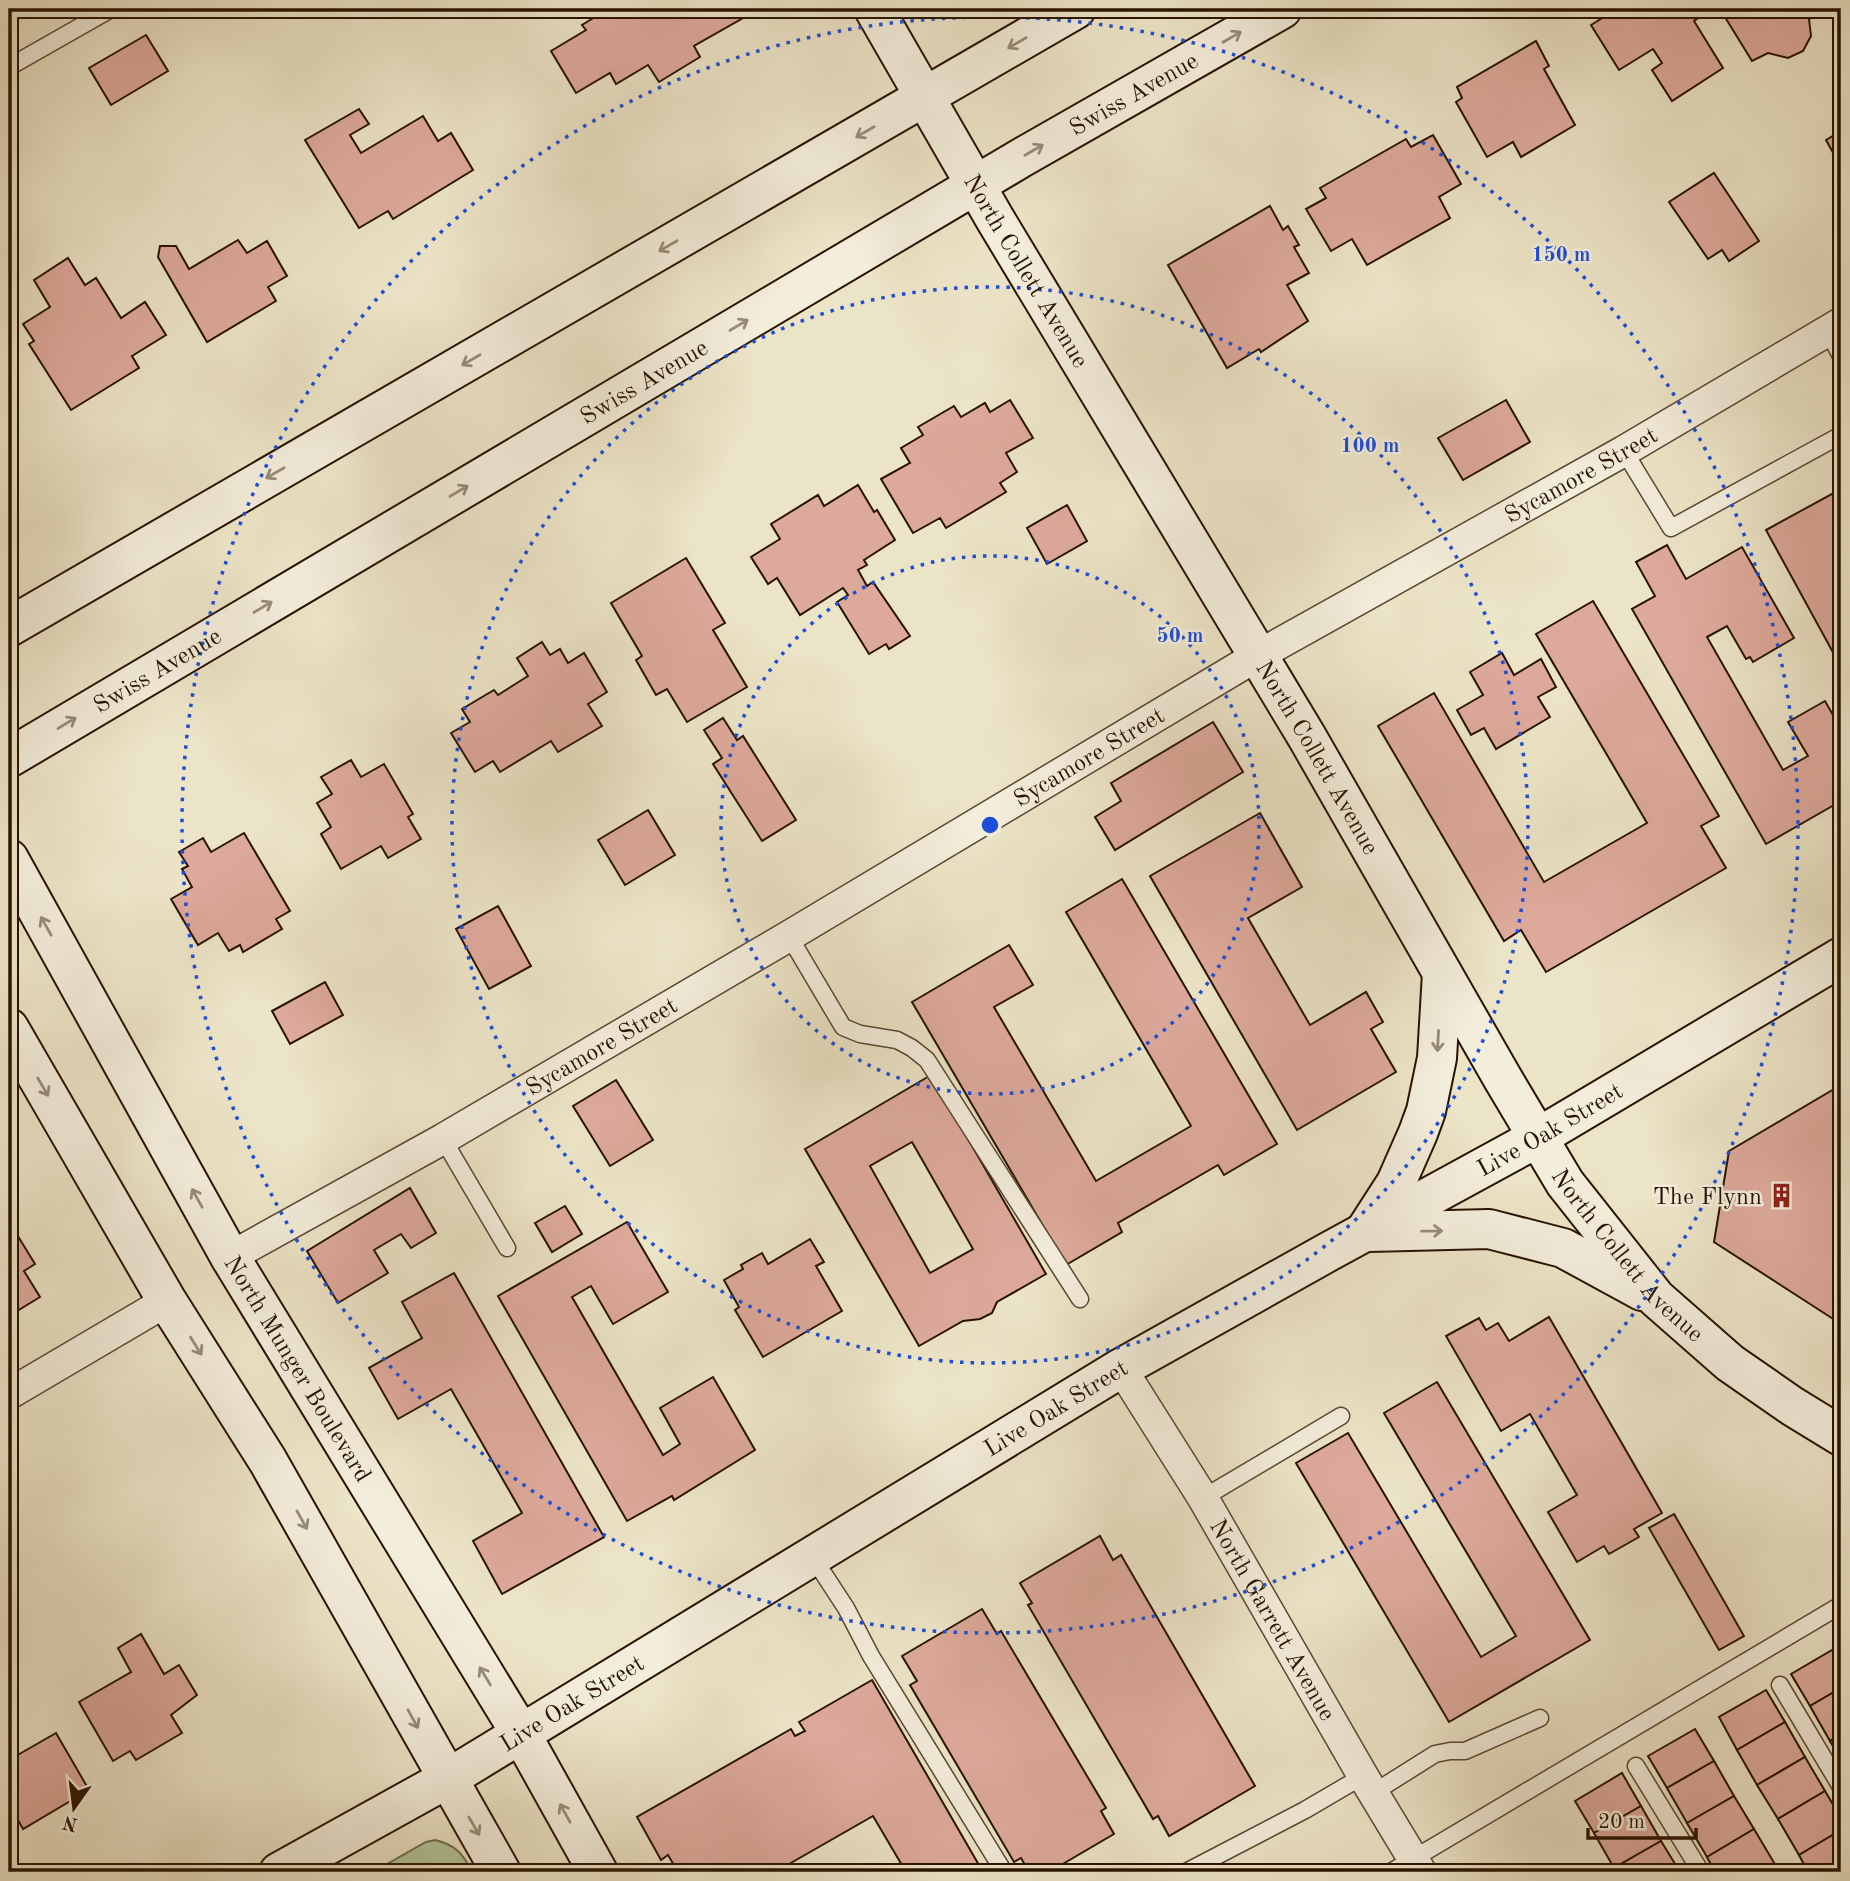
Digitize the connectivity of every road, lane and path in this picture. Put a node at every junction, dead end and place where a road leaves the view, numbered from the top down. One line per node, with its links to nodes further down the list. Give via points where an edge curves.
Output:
1 (111, 9): 5 (lane)
2 (874, 9): 6 (street, North Collett Avenue)
3 (1076, 9): 6 (street, one-way to 6)
4 (1282, 9): 7 (street, Swiss Avenue, one-way to 4)
5 (9, 67)
6 (925, 98): 7 (street, North Collett Avenue); 11 (street, one-way to 11)
7 (976, 185): 12 (street, North Collett Avenue); 13 (street, Swiss Avenue, one-way to 7)
8 (1837, 337): 10 (street, Sycamore Street)
9 (1841, 435): 10 (lane, via 1671,528)
10 (1624, 451): 12 (street, Sycamore Street)
11 (9, 627)
12 (1257, 656): 15 (street, Sycamore Street); 17 (street, North Collett Avenue)
13 (9, 758)
14 (9, 859): 23 (street, North Munger Boulevard, one-way to 14)
15 (789, 936): 20 (street, Sycamore Street); 25 (lane, via 843,1027 897,1040 927,1060)
16 (1841, 957): 19 (street, Live Oak Street)
17 (1442, 973): 19 (street, North Collett Avenue); 21 (street, one-way to 21, via 1437,1058 1426,1111 1395,1183)
18 (9, 1028): 26 (street, one-way to 26)
19 (1537, 1138): 21 (street, Live Oak Street); 24 (street, North Collett Avenue, via 1565,1183)
20 (443, 1139): 22 (lane); 23 (street, Sycamore Street)
21 (1363, 1232): 24 (street, one-way to 24, via 1489,1229 1563,1248); 27 (street, Live Oak Street)
22 (507, 1248)
23 (230, 1258): 36 (street, North Munger Boulevard, one-way to 23)
24 (1656, 1298): 30 (street, North Collett Avenue, via 1730,1363)
25 (1080, 1299)
26 (167, 1301): 28 (street); 38 (street, one-way to 38, via 268,1461)
27 (1121, 1368): 31 (street, North Garrett Avenue); 32 (street, Live Oak Street)
28 (9, 1394)
29 (1340, 1416): 31 (lane)
30 (1841, 1436)
31 (1203, 1498): 39 (street, North Garrett Avenue)
32 (812, 1556): 36 (street, Live Oak Street); 45 (lane)
33 (1841, 1605): 41 (lane)
34 (1780, 1685): 40 (lane)
35 (1540, 1718): 39 (lane, via 1465,1751 1434,1754)
36 (521, 1734): 38 (street, Live Oak Street); 44 (street, North Munger Boulevard, one-way to 36)
37 (1636, 1766): 47 (lane)
38 (447, 1779): 42 (street, Live Oak Street); 43 (street, one-way to 43)
39 (1368, 1785): 41 (street, North Garrett Avenue); 46 (lane, via 1305,1810)
40 (1841, 1787)
41 (1408, 1868)
42 (279, 1872)
43 (501, 1872)
44 (598, 1872)
45 (1004, 1872)
46 (1186, 1872)
47 (1701, 1872)

